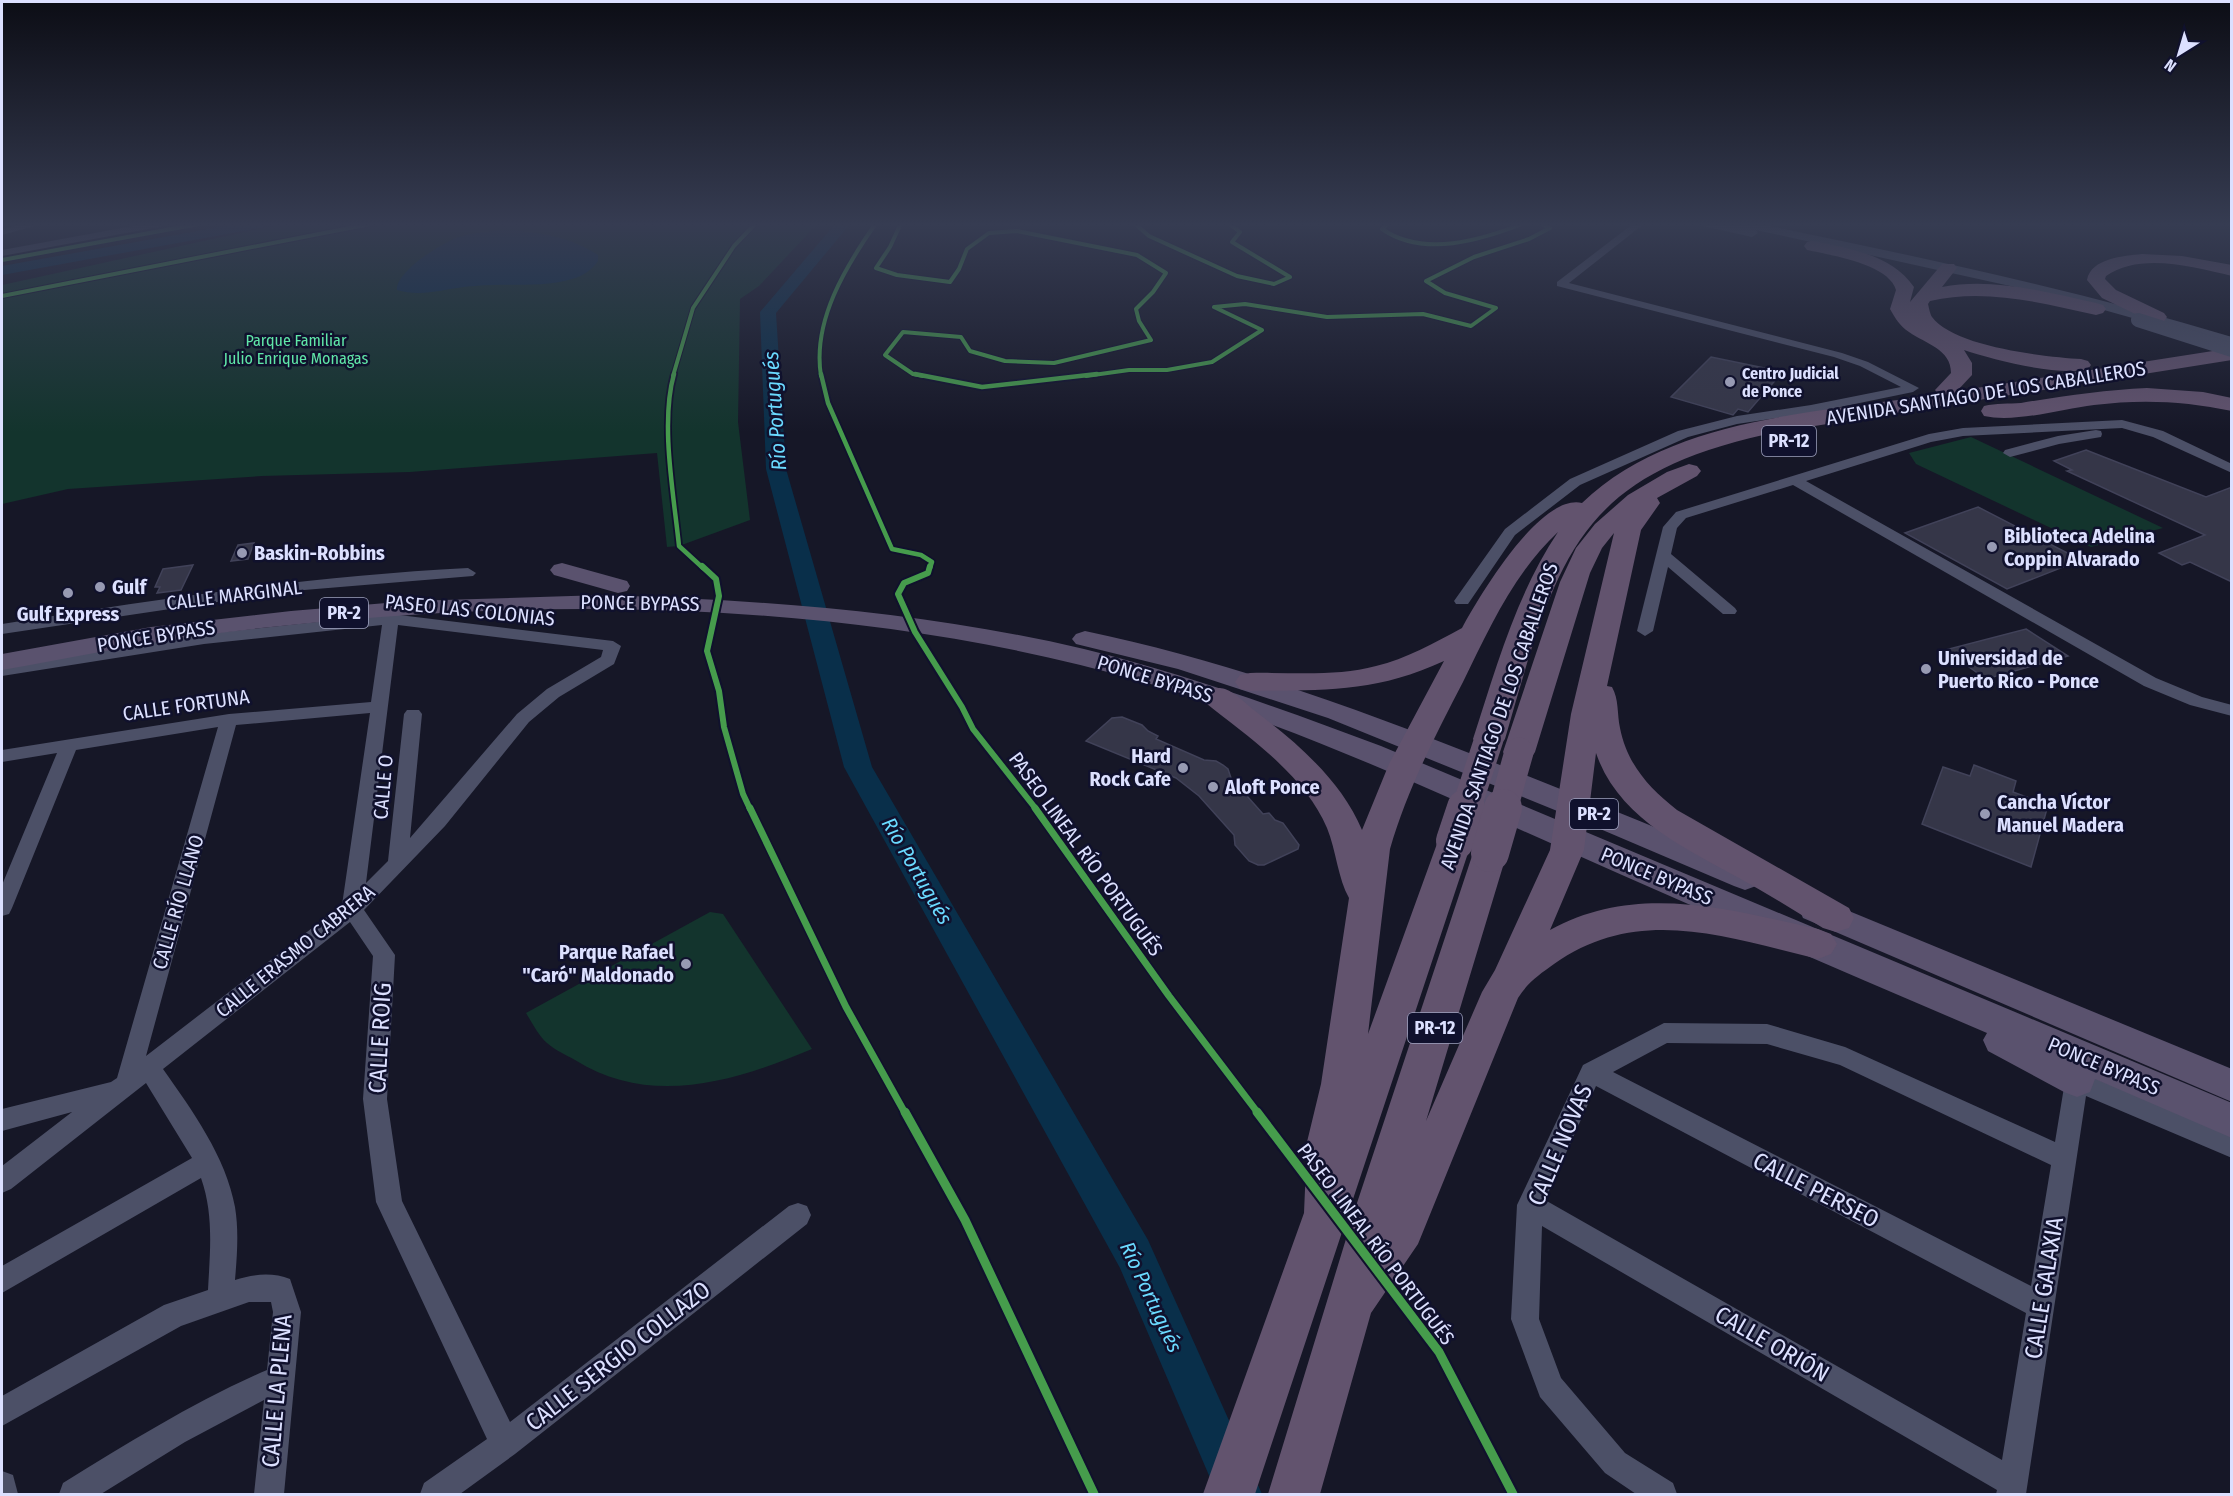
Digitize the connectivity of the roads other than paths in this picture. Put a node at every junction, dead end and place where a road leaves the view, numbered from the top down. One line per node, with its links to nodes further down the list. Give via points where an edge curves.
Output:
1 (1596, 293): 35 (street, via 1838,355 1913,388 1737,420 1683,434 1575,482 1510,532)
2 (1904, 293): 16 (highway, via 1900,304 1905,317 1950,348 1962,363 1962,375)
3 (1927, 293): 9 (highway)
4 (1943, 293): 9 (highway)
5 (2014, 293): 10 (highway)
6 (2032, 293): 10 (street)
7 (2056, 293): 11 (street)
8 (2108, 293): 11 (highway)
9 (1924, 297): 14 (highway, via 1917,308 1924,321 1966,345 2031,361)
10 (2096, 309): 13 (street, bridge)
11 (2157, 317): 12 (street)
12 (2232, 343): 14 (highway)
13 (2232, 352): 20 (highway, AVENIDA SANTIAGO DE LOS CABALLEROS / PR-12)
14 (2100, 365): 16 (highway)
15 (2221, 373): 17 (highway); 19 (highway, AVENIDA SANTIAGO DE LOS CABALLEROS / PR-12)
16 (1946, 390): 20 (highway, via 1847,409)
17 (2134, 393): 18 (highway, via 2178,393); 19 (highway, via 2009,411)
18 (2232, 405)
19 (1968, 411): 26 (highway, AVENIDA SANTIAGO DE LOS CABALLEROS / PR-12, via 1763,447)
20 (1831, 418): 28 (highway, AVENIDA SANTIAGO DE LOS CABALLEROS / PR-12, via 1685,450 1657,462)
21 (2084, 425): 22 (street, via 2122,424); 23 (street, via 2105,434); 27 (street, via 1929,438)
22 (2178, 444): 24 (street, via 2197,440); 25 (street)
23 (2010, 453)
24 (2232, 456)
25 (2232, 469)
26 (1671, 478): 45 (highway, via 1628,529); 58 (highway, AVENIDA SANTIAGO DE LOS CABALLEROS / PR-12, bridge, via 1615,518 1581,564 1519,752)
27 (1793, 479): 29 (street, via 1681,515 1670,527); 50 (street, via 2150,682)
28 (1605, 495): 41 (highway, via 1563,513 1525,551); 58 (highway, AVENIDA SANTIAGO DE LOS CABALLEROS / PR-12, bridge, via 1586,513 1554,556 1526,626 1488,739)
29 (1662, 554): 36 (street); 40 (street)
30 (562, 570): 32 (highway)
31 (468, 573): 34 (street, CALLE MARGINAL, via 374,578)
32 (618, 586): 33 (highway, PONCE BYPASS / PR-2); 34 (highway, PONCE BYPASS / PR-2)
33 (689, 596): 38 (highway, PONCE BYPASS / PR-2, via 792,611); 44 (highway, PONCE BYPASS / PR-2, via 385,609 201,628)
34 (256, 597): 39 (street, CALLE MARGINAL, via 199,597); 42 (highway, PONCE BYPASS / PR-2)
35 (1462, 601)
36 (1729, 611)
37 (391, 619): 43 (street, PASEO LAS COLONIAS); 46 (street, PASEO LAS COLONIAS, via 204,639); 49 (street)
38 (937, 621): 47 (highway, PONCE BYPASS / PR-2, via 1089,640); 48 (highway, PONCE BYPASS / PR-2)
39 (2, 628)
40 (1646, 631)
41 (1472, 634): 47 (highway, via 1417,663 1365,678); 54 (highway)
42 (2, 645)
43 (613, 646): 59 (street, CALLE ERASMO CABRERA, via 608,660 553,693 523,718)
44 (2, 662)
45 (1597, 662): 56 (highway); 63 (highway, via 1605,736 1610,754 1632,789 1681,831)
46 (2, 671)
47 (1250, 682): 54 (highway, PONCE BYPASS / PR-2)
48 (1218, 697): 54 (highway, PONCE BYPASS / PR-2); 62 (highway, via 1280,746 1328,797 1353,849)
49 (378, 707): 52 (street, CALLE FORTUNA); 61 (street)
50 (2232, 711)
51 (413, 714): 59 (street, CALLE O)
52 (229, 720): 53 (street, CALLE FORTUNA); 70 (street, CALLE RÍO LLANO)
53 (70, 744): 55 (street, CALLE FORTUNA); 60 (street)
54 (1410, 754): 56 (highway, PONCE BYPASS / PR-2); 57 (highway, PONCE BYPASS / PR-2); 62 (highway, via 1379,829)
55 (2, 756)
56 (1573, 806): 57 (highway); 63 (highway, PONCE BYPASS / PR-2, via 1686,852)
57 (1569, 838): 63 (highway, PONCE BYPASS / PR-2); 64 (highway)
58 (1473, 847): 74 (highway, AVENIDA SANTIAGO DE LOS CABALLEROS / PR-12); 80 (highway, AVENIDA SANTIAGO DE LOS CABALLEROS / PR-12)
59 (398, 864): 61 (street, CALLE ERASMO CABRERA)
60 (2, 908)
61 (352, 909): 66 (street, CALLE ERASMO CABRERA); 86 (street, CALLE ROIG, via 384,955 375,1099 389,1202)
62 (1364, 915): 74 (highway)
63 (1827, 931): 64 (highway, via 1715,921 1637,917 1616,920 1580,931 1545,950); 65 (highway, PONCE BYPASS / PR-2); 69 (highway, PONCE BYPASS / PR-2)
64 (1510, 978): 80 (highway)
65 (1910, 984): 68 (highway, via 1980,1029); 72 (highway, PONCE BYPASS / PR-2)
66 (148, 1067): 70 (street, CALLE ERASMO CABRERA); 76 (street, via 186,1121)
67 (1591, 1072): 75 (street, CALLE NOVAS, via 1664,1033 1767,1034 1845,1058); 78 (street, CALLE NOVAS); 83 (street, CALLE PERSEO)
68 (2077, 1081): 73 (street); 75 (street, CALLE GALAXIA)
69 (2232, 1086)
70 (122, 1087): 71 (street); 77 (street, CALLE ERASMO CABRERA)
71 (2, 1120)
72 (2232, 1121)
73 (2232, 1147)
74 (1336, 1152): 93 (highway, AVENIDA SANTIAGO DE LOS CABALLEROS / PR-12, via 1325,1211)
75 (2065, 1160): 83 (street, CALLE GALAXIA)
76 (205, 1163): 81 (street); 82 (street, via 220,1197 224,1238)
77 (2, 1181)
78 (1530, 1205): 88 (street, CALLE ORIÓN); 95 (street, CALLE NOVAS, via 1525,1319 1550,1388 1615,1463)
79 (798, 1215): 86 (street, CALLE SERGIO COLLAZO)
80 (1391, 1216): 94 (highway, via 1350,1302)
81 (2, 1280)
82 (221, 1299): 84 (street, CALLE LA PLENA, via 249,1289 281,1288 287,1312); 85 (street, via 174,1315)
83 (2041, 1306): 88 (street, CALLE GALAXIA)
84 (282, 1378): 90 (street, via 171,1433); 91 (street, CALLE LA PLENA)
85 (2, 1412)
86 (505, 1444): 92 (street, CALLE SERGIO COLLAZO)
87 (2, 1486): 89 (street)
88 (2012, 1489)
89 (3, 1494)
90 (74, 1494)
91 (268, 1494)
92 (435, 1494)
93 (1228, 1494)
94 (1294, 1494)
95 (1662, 1494)

